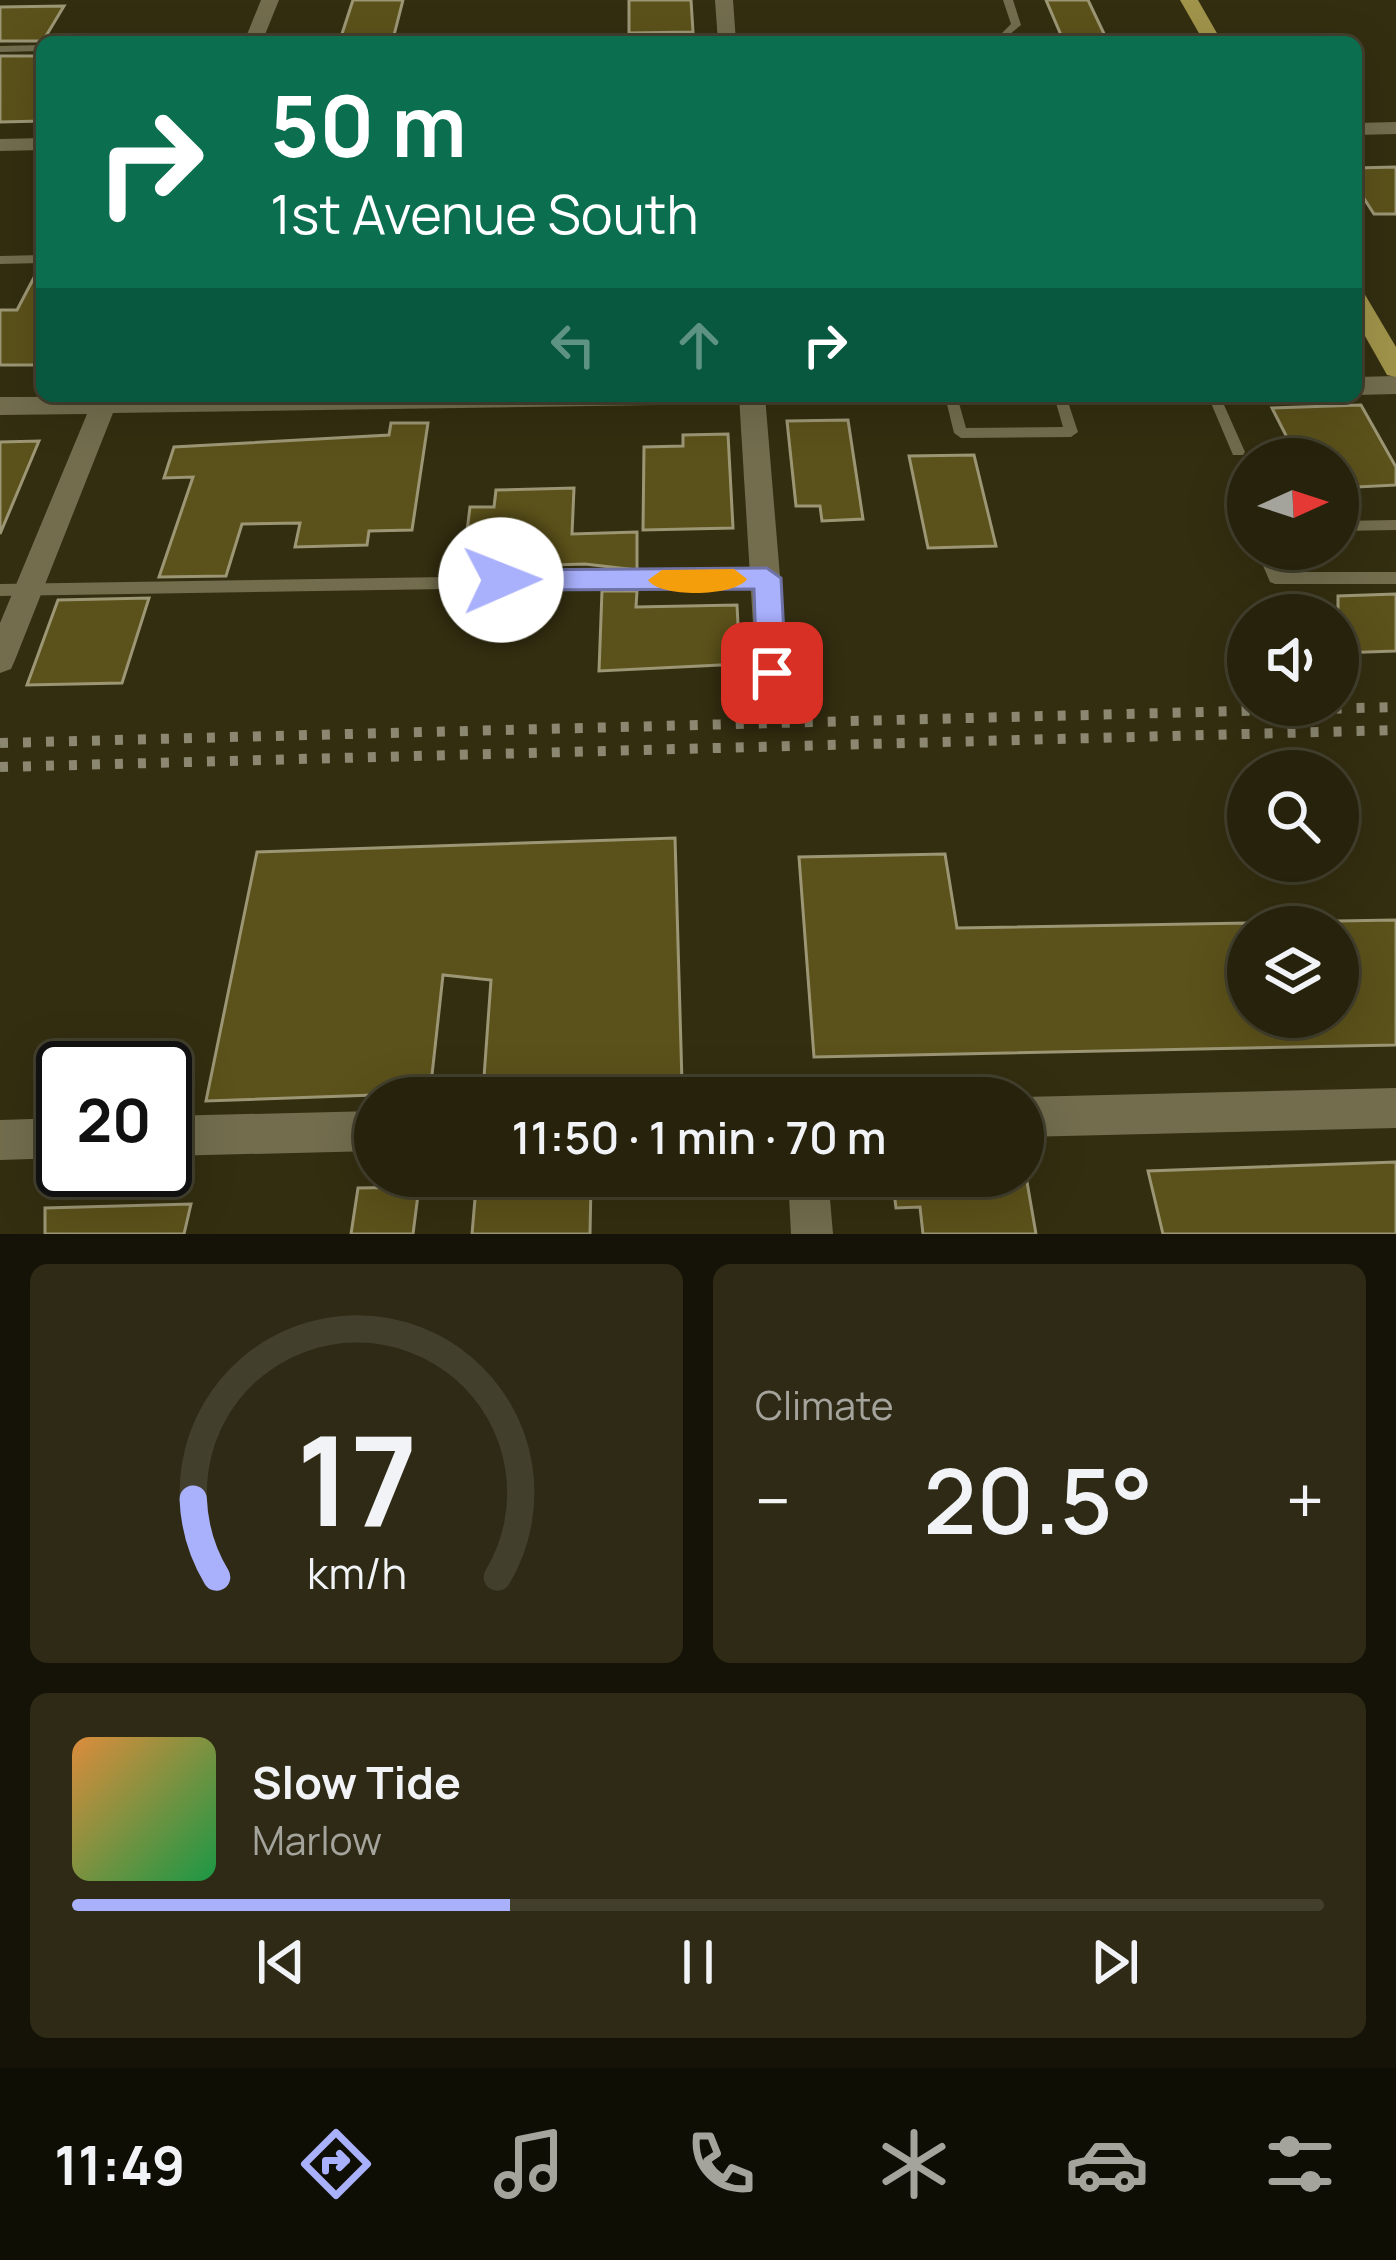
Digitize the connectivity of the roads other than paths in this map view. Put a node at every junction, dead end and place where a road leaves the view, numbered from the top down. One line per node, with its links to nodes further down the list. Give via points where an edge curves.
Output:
1 (270, 0): 5 (street)
2 (724, 0): 6 (street)
3 (1008, 0): 7 (lane, via 1016,25)
4 (1190, 0): 8 (main road)
5 (255, 36)
6 (726, 36)
7 (1004, 36)
8 (1210, 36)
9 (36, 48): 10 (lane)
10 (0, 49)
11 (1362, 128): 12 (street)
12 (1396, 128)
13 (36, 144): 14 (street)
14 (0, 145)
15 (36, 259): 16 (lane)
16 (0, 260)
17 (1362, 309): 18 (main road)
18 (1396, 369)
19 (1396, 385): 20 (street)
20 (1362, 386)
21 (71, 402): 27 (street)
22 (105, 402): 35 (street)
23 (752, 402): 32 (street)
24 (952, 402): 25 (lane, via 961,434 1071,432)
25 (1062, 402)
26 (1217, 402): 28 (lane)
27 (0, 406)
28 (1232, 438)
29 (1396, 525): 30 (lane)
30 (1359, 526)
31 (1272, 570): 33 (lane, via 1275,578)
32 (767, 578): 35 (lane); 37 (street)
33 (1396, 578)
34 (0, 590): 35 (lane)
35 (30, 590): 36 (street)
36 (0, 659)
37 (772, 673)
38 (1396, 1108): 39 (street)
39 (1044, 1116)
40 (354, 1132): 41 (street)
41 (192, 1135)
42 (36, 1139): 43 (street)
43 (0, 1140)
44 (809, 1197): 45 (street)
45 (812, 1234)

